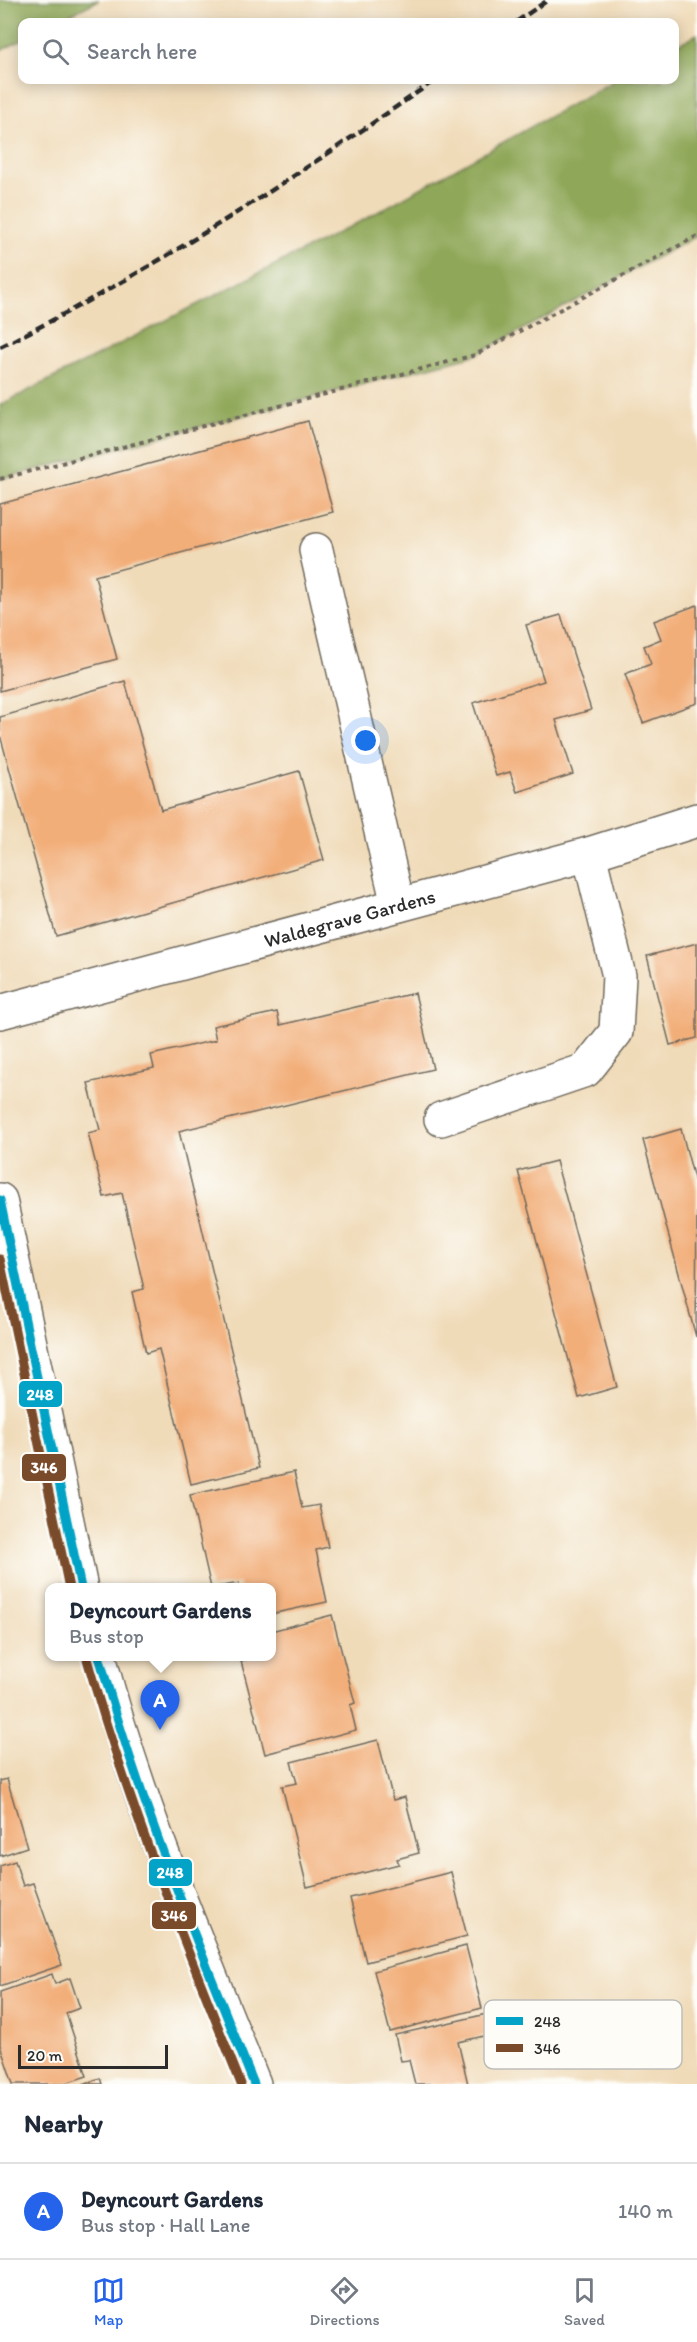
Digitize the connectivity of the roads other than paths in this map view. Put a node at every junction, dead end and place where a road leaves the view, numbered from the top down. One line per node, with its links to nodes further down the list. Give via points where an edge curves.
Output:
1 (316, 550): 4 (street)
2 (697, 819): 3 (street, Waldegrave Gardens)
3 (589, 854): 4 (street, Waldegrave Gardens); 6 (street, via 619,976 616,1032 586,1070)
4 (398, 905): 5 (street, Waldegrave Gardens)
5 (0, 1012)
6 (441, 1119)
7 (0, 1200): 8 (street)
8 (11, 1314): 9 (street)
9 (80, 1583)
10 (100, 1661): 11 (street, via 113,1712 150,1819)
11 (254, 2084)

